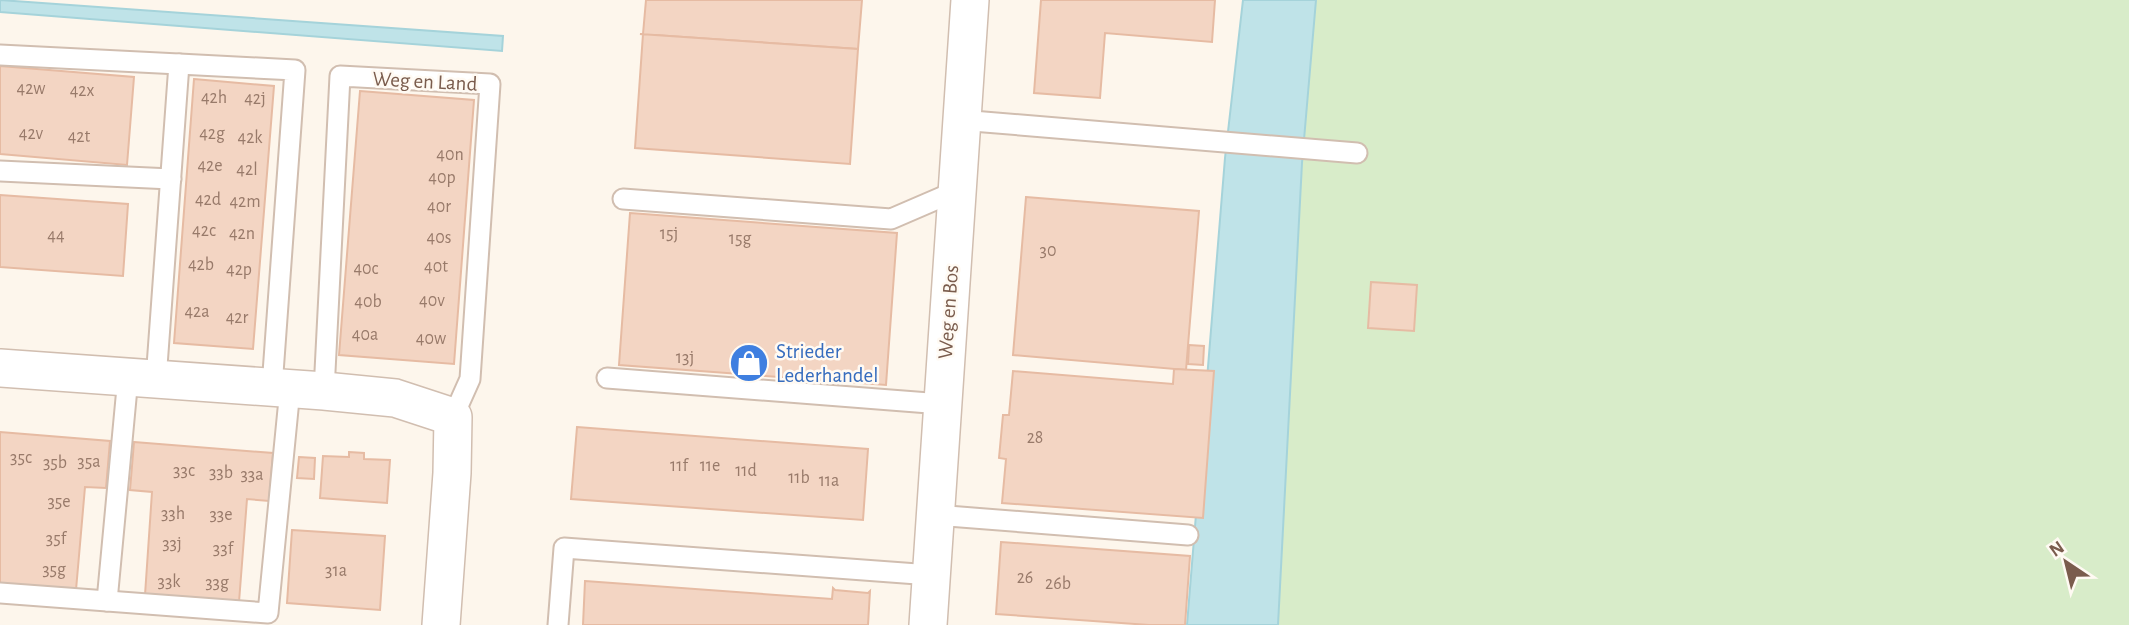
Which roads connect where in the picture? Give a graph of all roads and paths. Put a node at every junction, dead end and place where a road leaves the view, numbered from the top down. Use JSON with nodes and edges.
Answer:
{"nodes":[{"id":1,"x":970,"y":0,"type":"edge"},
{"id":2,"x":0,"y":55,"type":"edge"},
{"id":3,"x":179,"y":64,"type":"junction"},
{"id":4,"x":960,"y":120,"type":"junction"},
{"id":5,"x":1357,"y":153,"type":"dead end"},
{"id":6,"x":0,"y":171,"type":"edge"},
{"id":7,"x":171,"y":179,"type":"junction"},
{"id":8,"x":956,"y":191,"type":"junction"},
{"id":9,"x":623,"y":199,"type":"dead end"},
{"id":10,"x":0,"y":368,"type":"edge"},
{"id":11,"x":142,"y":378,"type":"junction"},
{"id":12,"x":607,"y":378,"type":"dead end"},
{"id":13,"x":295,"y":389,"type":"junction"},
{"id":14,"x":942,"y":404,"type":"junction"},
{"id":15,"x":453,"y":417,"type":"junction"},
{"id":16,"x":935,"y":515,"type":"junction"},
{"id":17,"x":1188,"y":535,"type":"dead end"},
{"id":18,"x":931,"y":575,"type":"junction"},
{"id":19,"x":0,"y":593,"type":"edge"},
{"id":20,"x":107,"y":601,"type":"junction"},
{"id":21,"x":441,"y":625,"type":"edge"},
{"id":22,"x":558,"y":625,"type":"edge"},
{"id":23,"x":928,"y":625,"type":"edge"}],
"edges":[{"from":1,"to":4,"type":"street","name":"Weg en Bos"},
{"from":2,"to":3,"type":"lane"},
{"from":3,"to":7,"type":"lane"},
{"from":3,"to":13,"type":"lane"},
{"from":4,"to":5,"type":"lane"},
{"from":4,"to":8,"type":"street","name":"Weg en Bos"},
{"from":6,"to":7,"type":"lane"},
{"from":7,"to":11,"type":"lane"},
{"from":8,"to":9,"type":"lane"},
{"from":8,"to":14,"type":"street","name":"Weg en Bos"},
{"from":10,"to":11,"type":"street"},
{"from":11,"to":13,"type":"street"},
{"from":11,"to":20,"type":"lane"},
{"from":12,"to":14,"type":"lane"},
{"from":13,"to":15,"type":"street"},
{"from":13,"to":15,"type":"lane","name":"Weg en Land"},
{"from":13,"to":20,"type":"lane"},
{"from":14,"to":16,"type":"street","name":"Weg en Bos"},
{"from":15,"to":21,"type":"street","name":"Weg en Land"},
{"from":16,"to":17,"type":"lane"},
{"from":16,"to":18,"type":"street","name":"Weg en Bos"},
{"from":18,"to":22,"type":"lane"},
{"from":18,"to":23,"type":"street","name":"Weg en Bos"},
{"from":19,"to":20,"type":"lane"}]}
